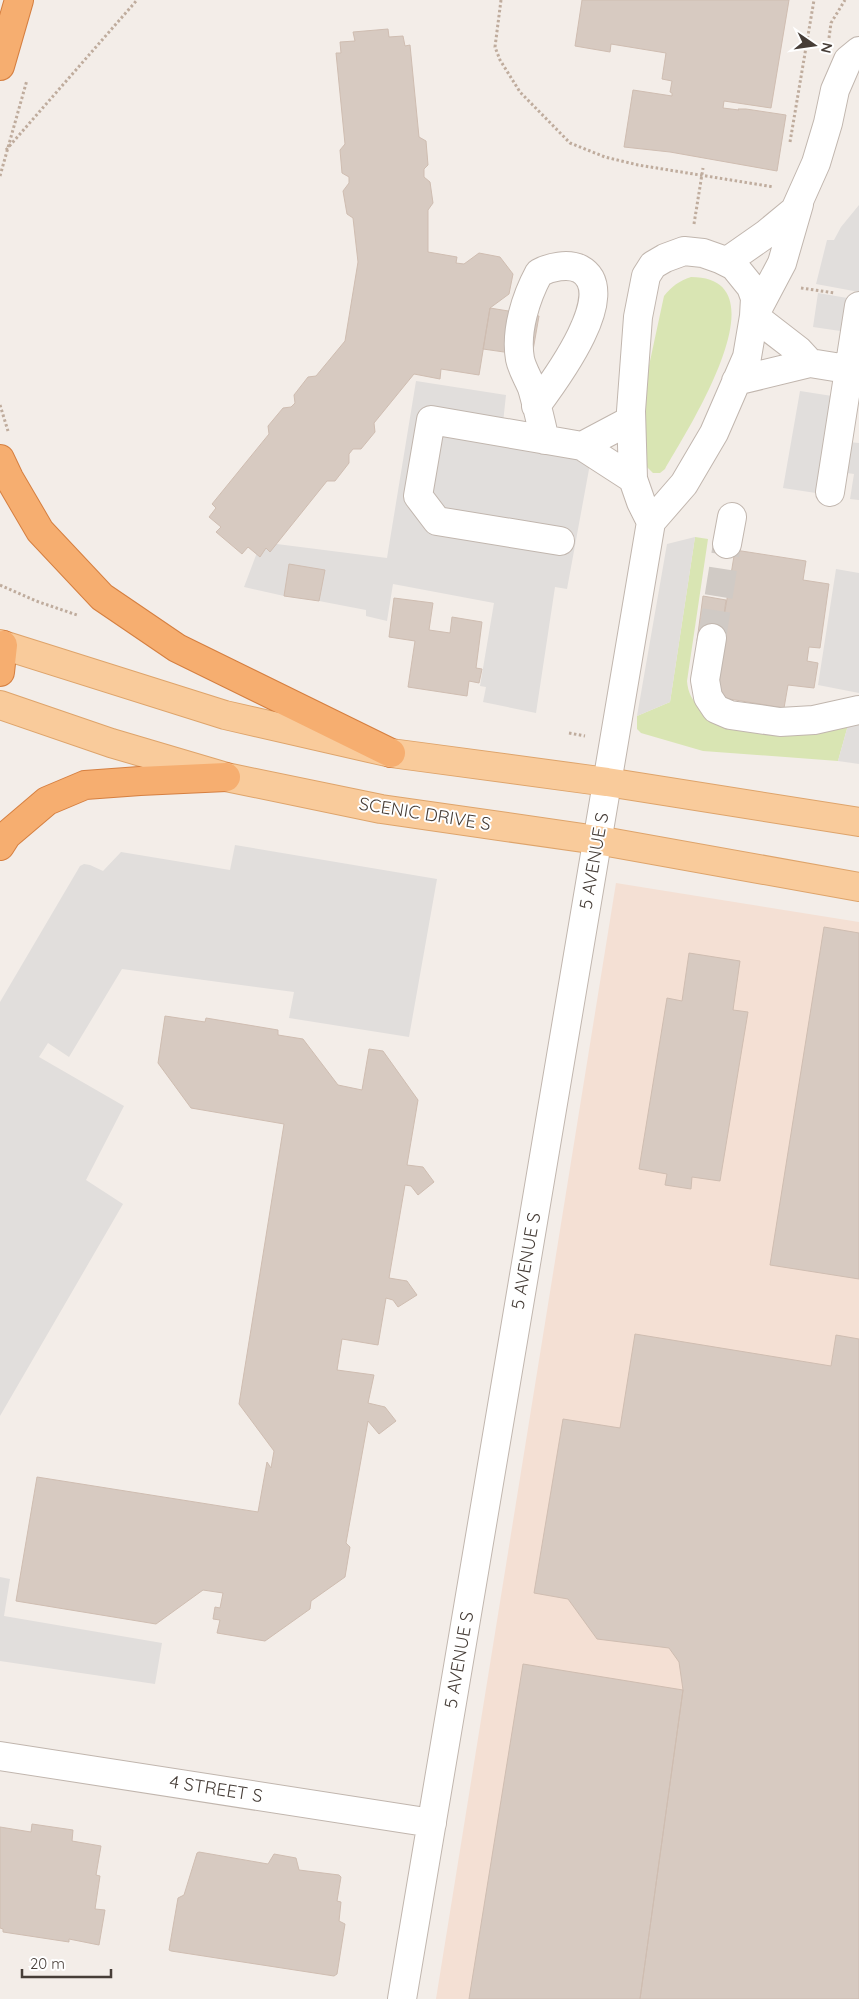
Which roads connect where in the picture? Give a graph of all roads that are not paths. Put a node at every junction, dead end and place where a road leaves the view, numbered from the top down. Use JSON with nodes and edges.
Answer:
{"nodes":[{"id":1,"x":19,"y":0,"type":"edge"},
{"id":2,"x":859,"y":51,"type":"edge"},
{"id":3,"x":0,"y":66,"type":"edge"},
{"id":4,"x":802,"y":195,"type":"junction"},
{"id":5,"x":726,"y":262,"type":"junction"},
{"id":6,"x":850,"y":300,"type":"edge"},
{"id":7,"x":754,"y":316,"type":"junction"},
{"id":8,"x":810,"y":363,"type":"junction"},
{"id":9,"x":854,"y":370,"type":"edge"},
{"id":10,"x":736,"y":381,"type":"junction"},
{"id":11,"x":536,"y":406,"type":"dead end"},
{"id":12,"x":631,"y":420,"type":"junction"},
{"id":13,"x":545,"y":440,"type":"junction"},
{"id":14,"x":582,"y":446,"type":"junction"},
{"id":15,"x":0,"y":459,"type":"edge"},
{"id":16,"x":633,"y":479,"type":"junction"},
{"id":17,"x":830,"y":492,"type":"dead end"},
{"id":18,"x":732,"y":517,"type":"dead end"},
{"id":19,"x":651,"y":522,"type":"junction"},
{"id":20,"x":560,"y":541,"type":"dead end"},
{"id":21,"x":727,"y":544,"type":"tunnel mouth"},
{"id":22,"x":712,"y":638,"type":"tunnel mouth"},
{"id":23,"x":1,"y":644,"type":"edge"},
{"id":24,"x":0,"y":672,"type":"edge"},
{"id":25,"x":0,"y":704,"type":"edge"},
{"id":26,"x":859,"y":710,"type":"edge"},
{"id":27,"x":391,"y":753,"type":"junction"},
{"id":28,"x":226,"y":777,"type":"junction"},
{"id":29,"x":607,"y":782,"type":"junction"},
{"id":30,"x":859,"y":822,"type":"edge"},
{"id":31,"x":597,"y":840,"type":"junction"},
{"id":32,"x":0,"y":846,"type":"edge"},
{"id":33,"x":859,"y":887,"type":"edge"},
{"id":34,"x":0,"y":1756,"type":"edge"},
{"id":35,"x":432,"y":1822,"type":"junction"},
{"id":36,"x":402,"y":1999,"type":"edge"}],
"edges":[{"from":1,"to":3,"type":"highway"},
{"from":2,"to":4,"type":"street"},
{"from":4,"to":5,"type":"street"},
{"from":4,"to":7,"type":"street"},
{"from":5,"to":7,"type":"street"},
{"from":5,"to":12,"type":"street"},
{"from":6,"to":9,"type":"street"},
{"from":7,"to":8,"type":"street"},
{"from":7,"to":10,"type":"street"},
{"from":8,"to":9,"type":"street"},
{"from":8,"to":10,"type":"street"},
{"from":9,"to":17,"type":"street"},
{"from":10,"to":19,"type":"street"},
{"from":11,"to":13,"type":"street"},
{"from":12,"to":14,"type":"street"},
{"from":12,"to":16,"type":"street"},
{"from":13,"to":14,"type":"street"},
{"from":13,"to":20,"type":"street"},
{"from":14,"to":16,"type":"street"},
{"from":15,"to":27,"type":"highway"},
{"from":16,"to":19,"type":"street"},
{"from":18,"to":21,"type":"street"},
{"from":19,"to":29,"type":"street","name":"5 AVENUE S"},
{"from":22,"to":26,"type":"street"},
{"from":23,"to":24,"type":"highway"},
{"from":23,"to":27,"type":"main road"},
{"from":25,"to":28,"type":"main road","name":"SCENIC DRIVE S"},
{"from":27,"to":29,"type":"main road"},
{"from":28,"to":31,"type":"main road","name":"SCENIC DRIVE S"},
{"from":28,"to":32,"type":"highway"},
{"from":29,"to":30,"type":"main road"},
{"from":29,"to":31,"type":"street","name":"5 AVENUE S"},
{"from":31,"to":33,"type":"main road","name":"SCENIC DRIVE S"},
{"from":31,"to":35,"type":"street","name":"5 AVENUE S"},
{"from":34,"to":35,"type":"street","name":"4 STREET S"},
{"from":35,"to":36,"type":"street","name":"5 AVENUE S"}]}
